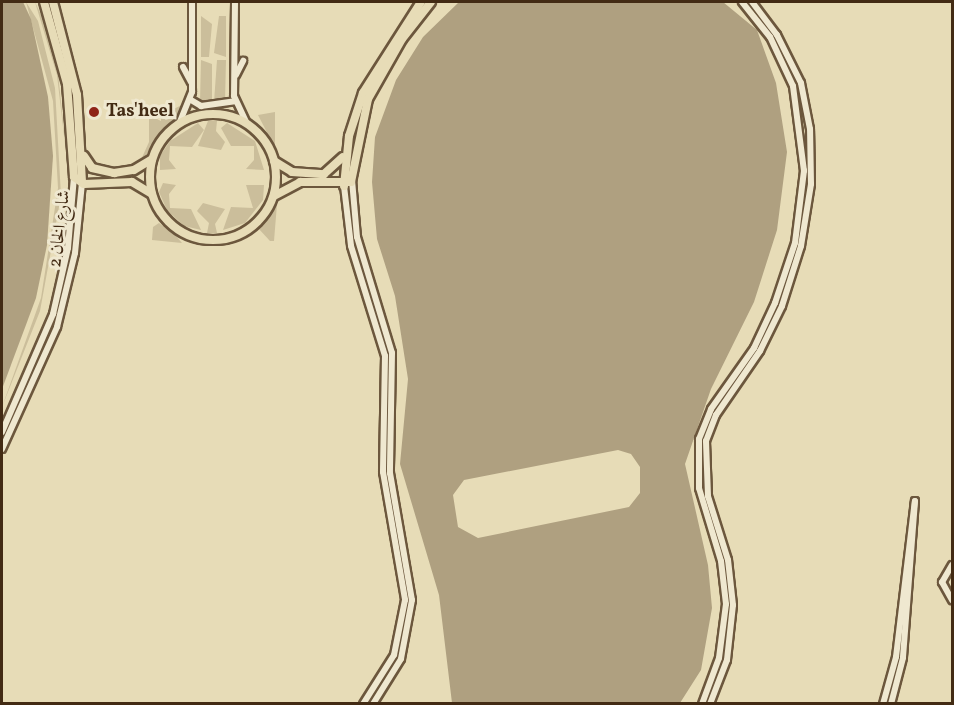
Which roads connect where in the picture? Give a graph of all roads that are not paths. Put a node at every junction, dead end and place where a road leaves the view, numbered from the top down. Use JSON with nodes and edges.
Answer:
{"nodes":[{"id":1,"x":44,"y":2,"type":"edge"},
{"id":2,"x":53,"y":2,"type":"edge"},
{"id":3,"x":192,"y":2,"type":"edge"},
{"id":4,"x":235,"y":2,"type":"edge"},
{"id":5,"x":421,"y":2,"type":"edge"},
{"id":6,"x":431,"y":2,"type":"edge"},
{"id":7,"x":742,"y":2,"type":"edge"},
{"id":8,"x":752,"y":2,"type":"edge"},
{"id":9,"x":243,"y":60,"type":"dead end"},
{"id":10,"x":183,"y":67,"type":"dead end"},
{"id":11,"x":234,"y":78,"type":"junction"},
{"id":12,"x":192,"y":84,"type":"junction"},
{"id":13,"x":190,"y":100,"type":"junction"},
{"id":14,"x":235,"y":101,"type":"junction"},
{"id":15,"x":178,"y":124,"type":"junction"},
{"id":16,"x":247,"y":124,"type":"junction"},
{"id":17,"x":82,"y":144,"type":"junction"},
{"id":18,"x":352,"y":145,"type":"junction"},
{"id":19,"x":152,"y":159,"type":"junction"},
{"id":20,"x":273,"y":160,"type":"junction"},
{"id":21,"x":101,"y":171,"type":"junction"},
{"id":22,"x":329,"y":172,"type":"junction"},
{"id":23,"x":74,"y":177,"type":"junction"},
{"id":24,"x":352,"y":180,"type":"junction"},
{"id":25,"x":102,"y":181,"type":"junction"},
{"id":26,"x":329,"y":182,"type":"junction"},
{"id":27,"x":82,"y":183,"type":"junction"},
{"id":28,"x":344,"y":186,"type":"junction"},
{"id":29,"x":152,"y":194,"type":"junction"},
{"id":30,"x":273,"y":197,"type":"junction"},
{"id":31,"x":2,"y":432,"type":"edge"},
{"id":32,"x":2,"y":449,"type":"edge"},
{"id":33,"x":394,"y":521,"type":"junction"},
{"id":34,"x":904,"y":565,"type":"junction"},
{"id":35,"x":912,"y":565,"type":"junction"},
{"id":36,"x":952,"y":565,"type":"edge"},
{"id":37,"x":952,"y":600,"type":"edge"},
{"id":38,"x":716,"y":668,"type":"junction"},
{"id":39,"x":723,"y":671,"type":"junction"},
{"id":40,"x":363,"y":704,"type":"edge"},
{"id":41,"x":373,"y":704,"type":"edge"},
{"id":42,"x":702,"y":704,"type":"edge"},
{"id":43,"x":710,"y":704,"type":"edge"},
{"id":44,"x":883,"y":704,"type":"edge"},
{"id":45,"x":891,"y":704,"type":"edge"}],
"edges":[{"from":1,"to":23,"type":"main road","name":"شارع الخان 2"},
{"from":2,"to":17,"type":"main road","name":"شارع الخان 2"},
{"from":3,"to":12,"type":"street"},
{"from":4,"to":11,"type":"street"},
{"from":5,"to":18,"type":"main road"},
{"from":6,"to":18,"type":"main road"},
{"from":7,"to":38,"type":"street"},
{"from":8,"to":39,"type":"street"},
{"from":9,"to":11,"type":"street"},
{"from":10,"to":12,"type":"street"},
{"from":11,"to":14,"type":"street"},
{"from":12,"to":13,"type":"street"},
{"from":13,"to":14,"type":"street"},
{"from":13,"to":15,"type":"street"},
{"from":14,"to":16,"type":"street"},
{"from":15,"to":16,"type":"main road"},
{"from":15,"to":19,"type":"main road"},
{"from":16,"to":20,"type":"main road"},
{"from":17,"to":21,"type":"main road"},
{"from":17,"to":27,"type":"main road","name":"شارع الخان 2"},
{"from":18,"to":22,"type":"main road"},
{"from":18,"to":24,"type":"main road"},
{"from":18,"to":28,"type":"main road"},
{"from":19,"to":21,"type":"main road"},
{"from":19,"to":29,"type":"main road"},
{"from":20,"to":22,"type":"main road"},
{"from":20,"to":30,"type":"main road"},
{"from":21,"to":25,"type":"main road"},
{"from":22,"to":26,"type":"main road"},
{"from":23,"to":27,"type":"main road"},
{"from":23,"to":31,"type":"street","name":"شارع الخان 2"},
{"from":24,"to":28,"type":"main road"},
{"from":24,"to":33,"type":"street"},
{"from":25,"to":27,"type":"main road"},
{"from":25,"to":29,"type":"main road"},
{"from":26,"to":28,"type":"main road"},
{"from":26,"to":30,"type":"main road"},
{"from":27,"to":32,"type":"street","name":"شارع الخان 2"},
{"from":28,"to":33,"type":"street"},
{"from":29,"to":30,"type":"main road"},
{"from":33,"to":40,"type":"street"},
{"from":33,"to":41,"type":"street"},
{"from":34,"to":35,"type":"street"},
{"from":34,"to":35,"type":"street"},
{"from":34,"to":44,"type":"street"},
{"from":35,"to":45,"type":"street"},
{"from":36,"to":37,"type":"street"},
{"from":38,"to":39,"type":"street"},
{"from":38,"to":42,"type":"street"},
{"from":39,"to":43,"type":"street"}]}
